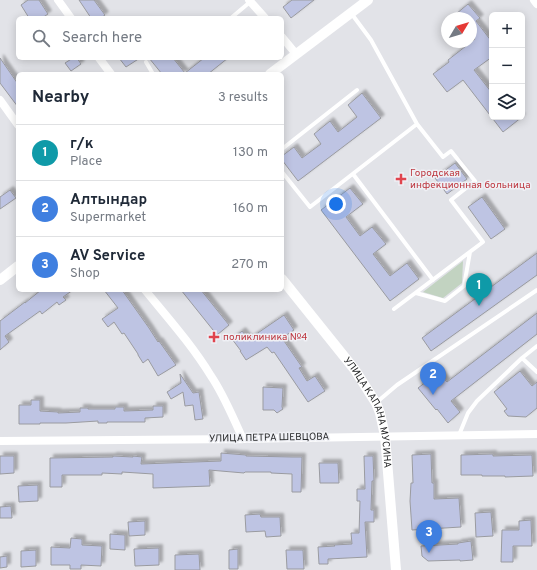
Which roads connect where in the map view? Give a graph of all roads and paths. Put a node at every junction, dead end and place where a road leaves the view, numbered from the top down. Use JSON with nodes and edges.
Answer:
{"nodes":[{"id":1,"x":58,"y":0,"type":"edge"},
{"id":2,"x":368,"y":0,"type":"edge"},
{"id":3,"x":534,"y":0,"type":"edge"},
{"id":4,"x":250,"y":1,"type":"edge"},
{"id":5,"x":537,"y":4,"type":"edge"},
{"id":6,"x":351,"y":13,"type":"junction"},
{"id":7,"x":70,"y":16,"type":"edge"},
{"id":8,"x":233,"y":16,"type":"edge"},
{"id":9,"x":263,"y":16,"type":"edge"},
{"id":10,"x":284,"y":39,"type":"edge"},
{"id":11,"x":296,"y":54,"type":"junction"},
{"id":12,"x":100,"y":60,"type":"edge"},
{"id":13,"x":146,"y":62,"type":"dead end"},
{"id":14,"x":110,"y":72,"type":"edge"},
{"id":15,"x":152,"y":72,"type":"edge"},
{"id":16,"x":273,"y":72,"type":"edge"},
{"id":17,"x":357,"y":90,"type":"dead end"},
{"id":18,"x":0,"y":100,"type":"edge"},
{"id":19,"x":16,"y":123,"type":"edge"},
{"id":20,"x":417,"y":124,"type":"junction"},
{"id":21,"x":284,"y":147,"type":"edge"},
{"id":22,"x":353,"y":174,"type":"junction"},
{"id":23,"x":284,"y":175,"type":"edge"},
{"id":24,"x":470,"y":252,"type":"junction"},
{"id":25,"x":16,"y":267,"type":"edge"},
{"id":26,"x":1,"y":275,"type":"edge"},
{"id":27,"x":433,"y":280,"type":"junction"},
{"id":28,"x":284,"y":281,"type":"edge"},
{"id":29,"x":537,"y":290,"type":"edge"},
{"id":30,"x":147,"y":292,"type":"edge"},
{"id":31,"x":416,"y":293,"type":"junction"},
{"id":32,"x":394,"y":310,"type":"dead end"},
{"id":33,"x":537,"y":346,"type":"edge"},
{"id":34,"x":522,"y":358,"type":"junction"},
{"id":35,"x":537,"y":372,"type":"edge"},
{"id":36,"x":376,"y":403,"type":"junction"},
{"id":37,"x":537,"y":434,"type":"edge"},
{"id":38,"x":459,"y":435,"type":"junction"},
{"id":39,"x":385,"y":436,"type":"junction"},
{"id":40,"x":243,"y":439,"type":"junction"},
{"id":41,"x":0,"y":441,"type":"edge"},
{"id":42,"x":396,"y":570,"type":"edge"}],
"edges":[{"from":1,"to":7,"type":"street"},
{"from":2,"to":6,"type":"street"},
{"from":3,"to":5,"type":"street"},
{"from":4,"to":8,"type":"lane"},
{"from":4,"to":9,"type":"street"},
{"from":6,"to":11,"type":"street"},
{"from":6,"to":20,"type":"lane"},
{"from":10,"to":11,"type":"street"},
{"from":11,"to":16,"type":"street"},
{"from":12,"to":14,"type":"street"},
{"from":13,"to":15,"type":"lane"},
{"from":17,"to":21,"type":"lane"},
{"from":18,"to":19,"type":"street"},
{"from":20,"to":22,"type":"lane"},
{"from":20,"to":24,"type":"lane"},
{"from":22,"to":23,"type":"lane"},
{"from":22,"to":27,"type":"lane"},
{"from":24,"to":27,"type":"lane"},
{"from":24,"to":31,"type":"lane"},
{"from":25,"to":26,"type":"street"},
{"from":27,"to":31,"type":"lane"},
{"from":28,"to":36,"type":"street","name":"УЛИЦА КАПАНА МУСИНА"},
{"from":29,"to":36,"type":"lane"},
{"from":30,"to":40,"type":"street"},
{"from":31,"to":32,"type":"lane"},
{"from":33,"to":34,"type":"lane"},
{"from":34,"to":35,"type":"lane"},
{"from":34,"to":38,"type":"lane"},
{"from":36,"to":39,"type":"street","name":"УЛИЦА КАПАНА МУСИНА"},
{"from":37,"to":38,"type":"street","name":"УЛИЦА ПЕТРА ШЕВЦОВА"},
{"from":38,"to":39,"type":"street","name":"УЛИЦА ПЕТРА ШЕВЦОВА"},
{"from":39,"to":40,"type":"street","name":"УЛИЦА ПЕТРА ШЕВЦОВА"},
{"from":39,"to":42,"type":"street","name":"УЛИЦА КАПАНА МУСИНА"},
{"from":40,"to":41,"type":"street","name":"УЛИЦА ПЕТРА ШЕВЦОВА"}]}
